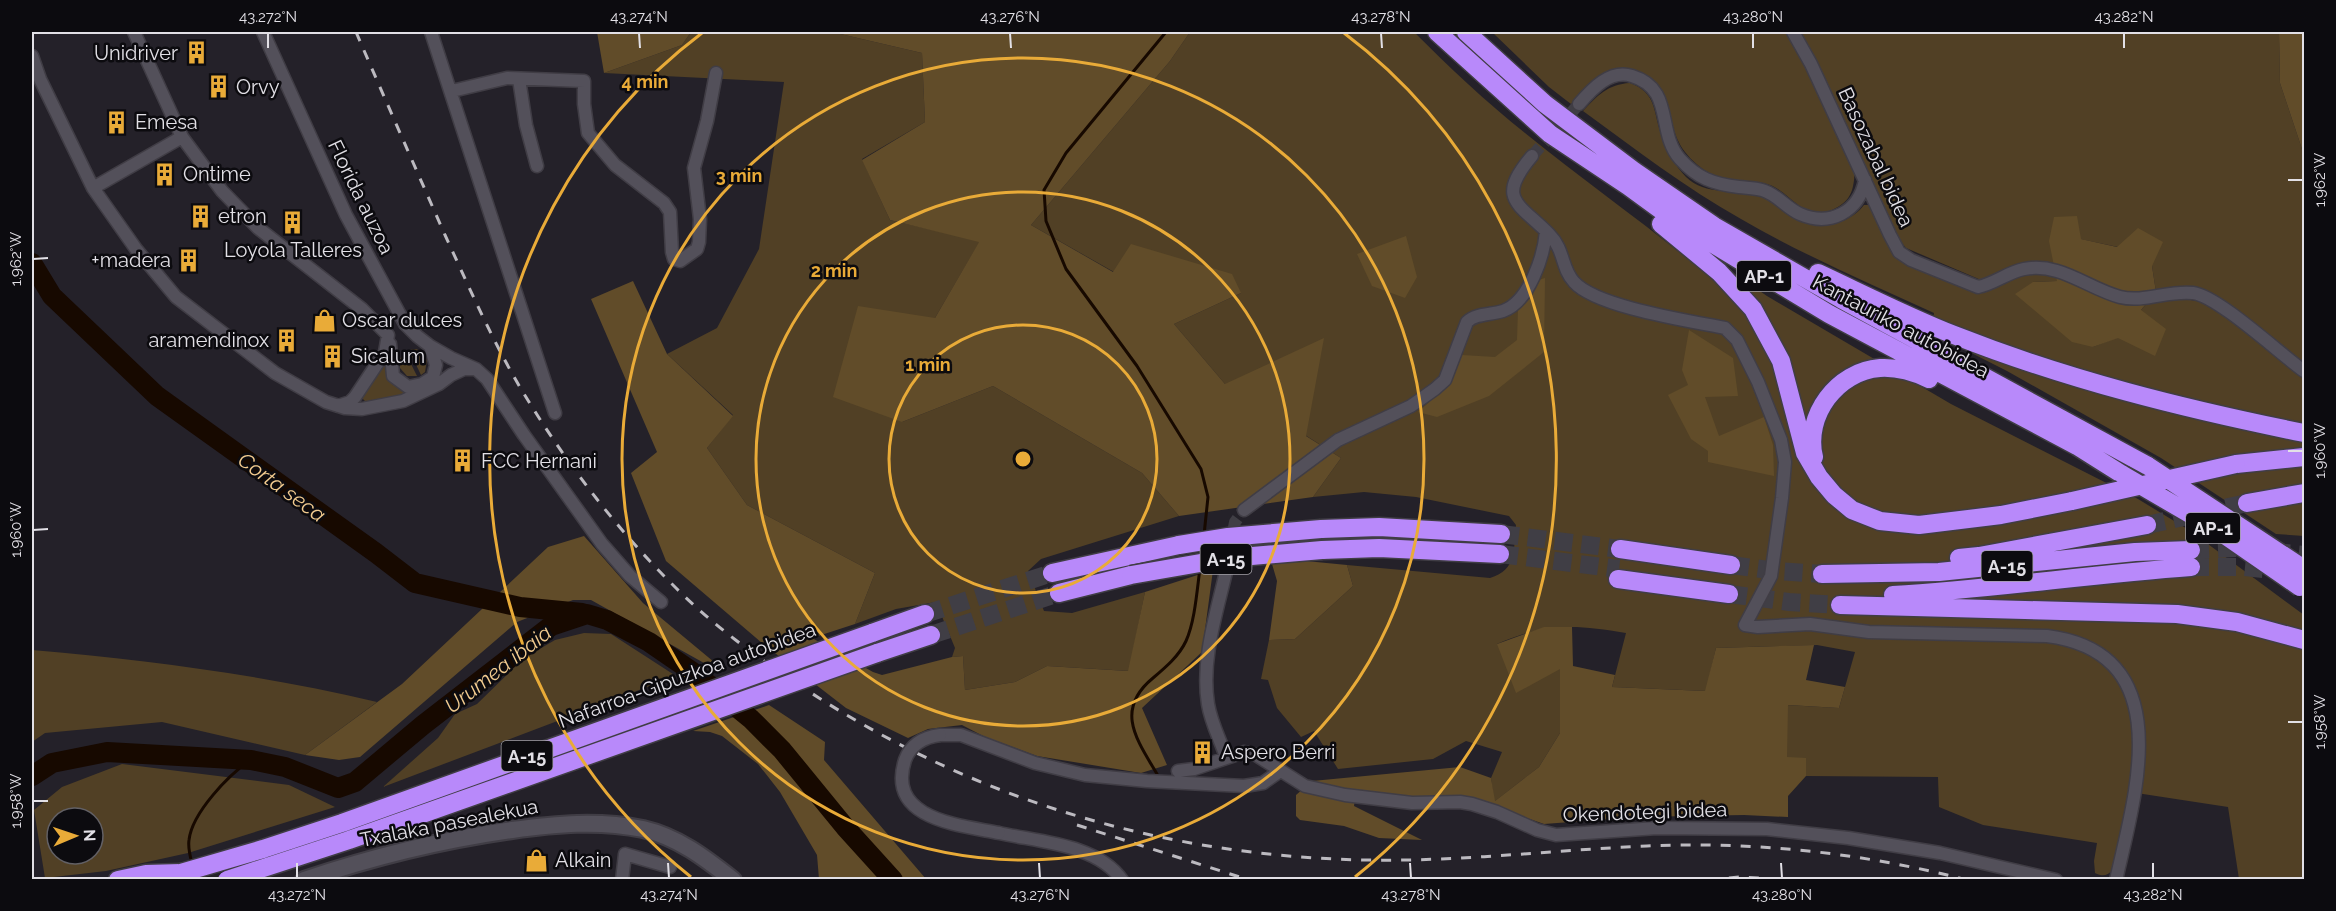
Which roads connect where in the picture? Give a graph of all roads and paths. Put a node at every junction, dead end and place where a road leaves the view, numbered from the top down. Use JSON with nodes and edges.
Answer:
{"nodes":[{"id":1,"x":134,"y":32,"type":"edge"},
{"id":2,"x":263,"y":32,"type":"edge"},
{"id":3,"x":431,"y":32,"type":"edge"},
{"id":4,"x":1437,"y":32,"type":"edge"},
{"id":5,"x":1466,"y":32,"type":"edge"},
{"id":6,"x":1793,"y":32,"type":"edge"},
{"id":7,"x":32,"y":56,"type":"edge"},
{"id":8,"x":716,"y":73,"type":"dead end"},
{"id":9,"x":519,"y":79,"type":"junction"},
{"id":10,"x":452,"y":91,"type":"junction"},
{"id":11,"x":1579,"y":104,"type":"tunnel mouth"},
{"id":12,"x":1550,"y":134,"type":"junction"},
{"id":13,"x":182,"y":137,"type":"junction"},
{"id":14,"x":1532,"y":156,"type":"tunnel mouth"},
{"id":15,"x":537,"y":166,"type":"dead end"},
{"id":16,"x":1865,"y":180,"type":"junction"},
{"id":17,"x":93,"y":188,"type":"junction"},
{"id":18,"x":1714,"y":226,"type":"junction"},
{"id":19,"x":1546,"y":231,"type":"junction"},
{"id":20,"x":388,"y":335,"type":"junction"},
{"id":21,"x":430,"y":346,"type":"junction"},
{"id":22,"x":451,"y":358,"type":"junction"},
{"id":23,"x":436,"y":365,"type":"junction"},
{"id":24,"x":476,"y":369,"type":"junction"},
{"id":25,"x":2304,"y":372,"type":"edge"},
{"id":26,"x":444,"y":380,"type":"junction"},
{"id":27,"x":337,"y":406,"type":"junction"},
{"id":28,"x":555,"y":413,"type":"dead end"},
{"id":29,"x":2018,"y":414,"type":"junction"},
{"id":30,"x":2304,"y":433,"type":"edge"},
{"id":31,"x":2304,"y":457,"type":"edge"},
{"id":32,"x":1819,"y":477,"type":"junction"},
{"id":33,"x":2304,"y":493,"type":"edge"},
{"id":34,"x":2247,"y":503,"type":"tunnel mouth"},
{"id":35,"x":1244,"y":510,"type":"tunnel mouth"},
{"id":36,"x":2147,"y":525,"type":"tunnel mouth"},
{"id":37,"x":1502,"y":534,"type":"tunnel mouth"},
{"id":38,"x":1620,"y":549,"type":"tunnel mouth"},
{"id":39,"x":1500,"y":559,"type":"tunnel mouth"},
{"id":40,"x":1731,"y":565,"type":"tunnel mouth"},
{"id":41,"x":1226,"y":572,"type":"tunnel mouth"},
{"id":42,"x":1052,"y":573,"type":"tunnel mouth"},
{"id":43,"x":1619,"y":574,"type":"tunnel mouth"},
{"id":44,"x":2303,"y":582,"type":"edge"},
{"id":45,"x":1730,"y":590,"type":"tunnel mouth"},
{"id":46,"x":1059,"y":593,"type":"tunnel mouth"},
{"id":47,"x":661,"y":602,"type":"dead end"},
{"id":48,"x":926,"y":614,"type":"tunnel mouth"},
{"id":49,"x":931,"y":634,"type":"tunnel mouth"},
{"id":50,"x":2304,"y":640,"type":"edge"},
{"id":51,"x":1226,"y":757,"type":"junction"},
{"id":52,"x":1178,"y":771,"type":"dead end"},
{"id":53,"x":1280,"y":771,"type":"junction"},
{"id":54,"x":670,"y":867,"type":"dead end"},
{"id":55,"x":151,"y":877,"type":"edge"},
{"id":56,"x":118,"y":879,"type":"edge"},
{"id":57,"x":227,"y":879,"type":"edge"},
{"id":58,"x":304,"y":879,"type":"edge"},
{"id":59,"x":622,"y":879,"type":"edge"},
{"id":60,"x":733,"y":879,"type":"edge"},
{"id":61,"x":1122,"y":879,"type":"edge"},
{"id":62,"x":2056,"y":879,"type":"edge"},
{"id":63,"x":2116,"y":879,"type":"edge"}],
"edges":[{"from":1,"to":13,"type":"street"},
{"from":2,"to":21,"type":"street","name":"Florida auzoa"},
{"from":3,"to":10,"type":"street"},
{"from":4,"to":12,"type":"highway","name":"Kantauriko autobidea","number":"AP-1"},
{"from":5,"to":18,"type":"highway","name":"Kantauriko autobidea","number":"AP-1"},
{"from":6,"to":16,"type":"street","name":"Basozabal bidea"},
{"from":7,"to":17,"type":"street"},
{"from":8,"to":9,"type":"street"},
{"from":9,"to":10,"type":"street"},
{"from":9,"to":15,"type":"street"},
{"from":10,"to":28,"type":"street"},
{"from":11,"to":16,"type":"street"},
{"from":12,"to":29,"type":"highway","name":"Kantauriko autobidea","number":"AP-1"},
{"from":12,"to":32,"type":"highway"},
{"from":13,"to":17,"type":"street"},
{"from":13,"to":20,"type":"street"},
{"from":14,"to":19,"type":"street"},
{"from":16,"to":25,"type":"street","name":"Basozabal bidea"},
{"from":17,"to":27,"type":"street"},
{"from":18,"to":30,"type":"highway"},
{"from":18,"to":44,"type":"highway","name":"Kantauriko autobidea","number":"AP-1","bridge":true},
{"from":19,"to":35,"type":"street"},
{"from":19,"to":63,"type":"street"},
{"from":20,"to":23,"type":"street"},
{"from":20,"to":27,"type":"street"},
{"from":21,"to":22,"type":"street","name":"Florida auzoa"},
{"from":21,"to":23,"type":"street"},
{"from":22,"to":23,"type":"street"},
{"from":22,"to":24,"type":"street","name":"Florida auzoa"},
{"from":22,"to":26,"type":"street"},
{"from":24,"to":26,"type":"street"},
{"from":24,"to":47,"type":"street"},
{"from":26,"to":27,"type":"street"},
{"from":29,"to":32,"type":"highway"},
{"from":29,"to":44,"type":"highway","name":"Kantauriko autobidea","number":"AP-1","bridge":true},
{"from":31,"to":32,"type":"highway","bridge":true},
{"from":33,"to":34,"type":"highway"},
{"from":36,"to":50,"type":"highway","number":"A-15"},
{"from":37,"to":42,"type":"highway","number":"A-15","bridge":true},
{"from":38,"to":40,"type":"highway"},
{"from":39,"to":46,"type":"highway","number":"A-15","bridge":true},
{"from":41,"to":51,"type":"street"},
{"from":43,"to":45,"type":"highway"},
{"from":48,"to":55,"type":"highway","name":"Nafarroa-Gipuzkoa autobidea","number":"A-15","bridge":true},
{"from":49,"to":57,"type":"highway","number":"A-15","bridge":true},
{"from":51,"to":52,"type":"street","name":"Okendotegi bidea"},
{"from":51,"to":53,"type":"street","name":"Okendotegi bidea"},
{"from":53,"to":61,"type":"street","bridge":true},
{"from":53,"to":62,"type":"street","name":"Okendotegi bidea"},
{"from":54,"to":59,"type":"street"},
{"from":55,"to":56,"type":"highway","name":"Nafarroa-Gipuzkoa autobidea"},
{"from":58,"to":60,"type":"main road","name":"Txalaka pasealekua"}]}
